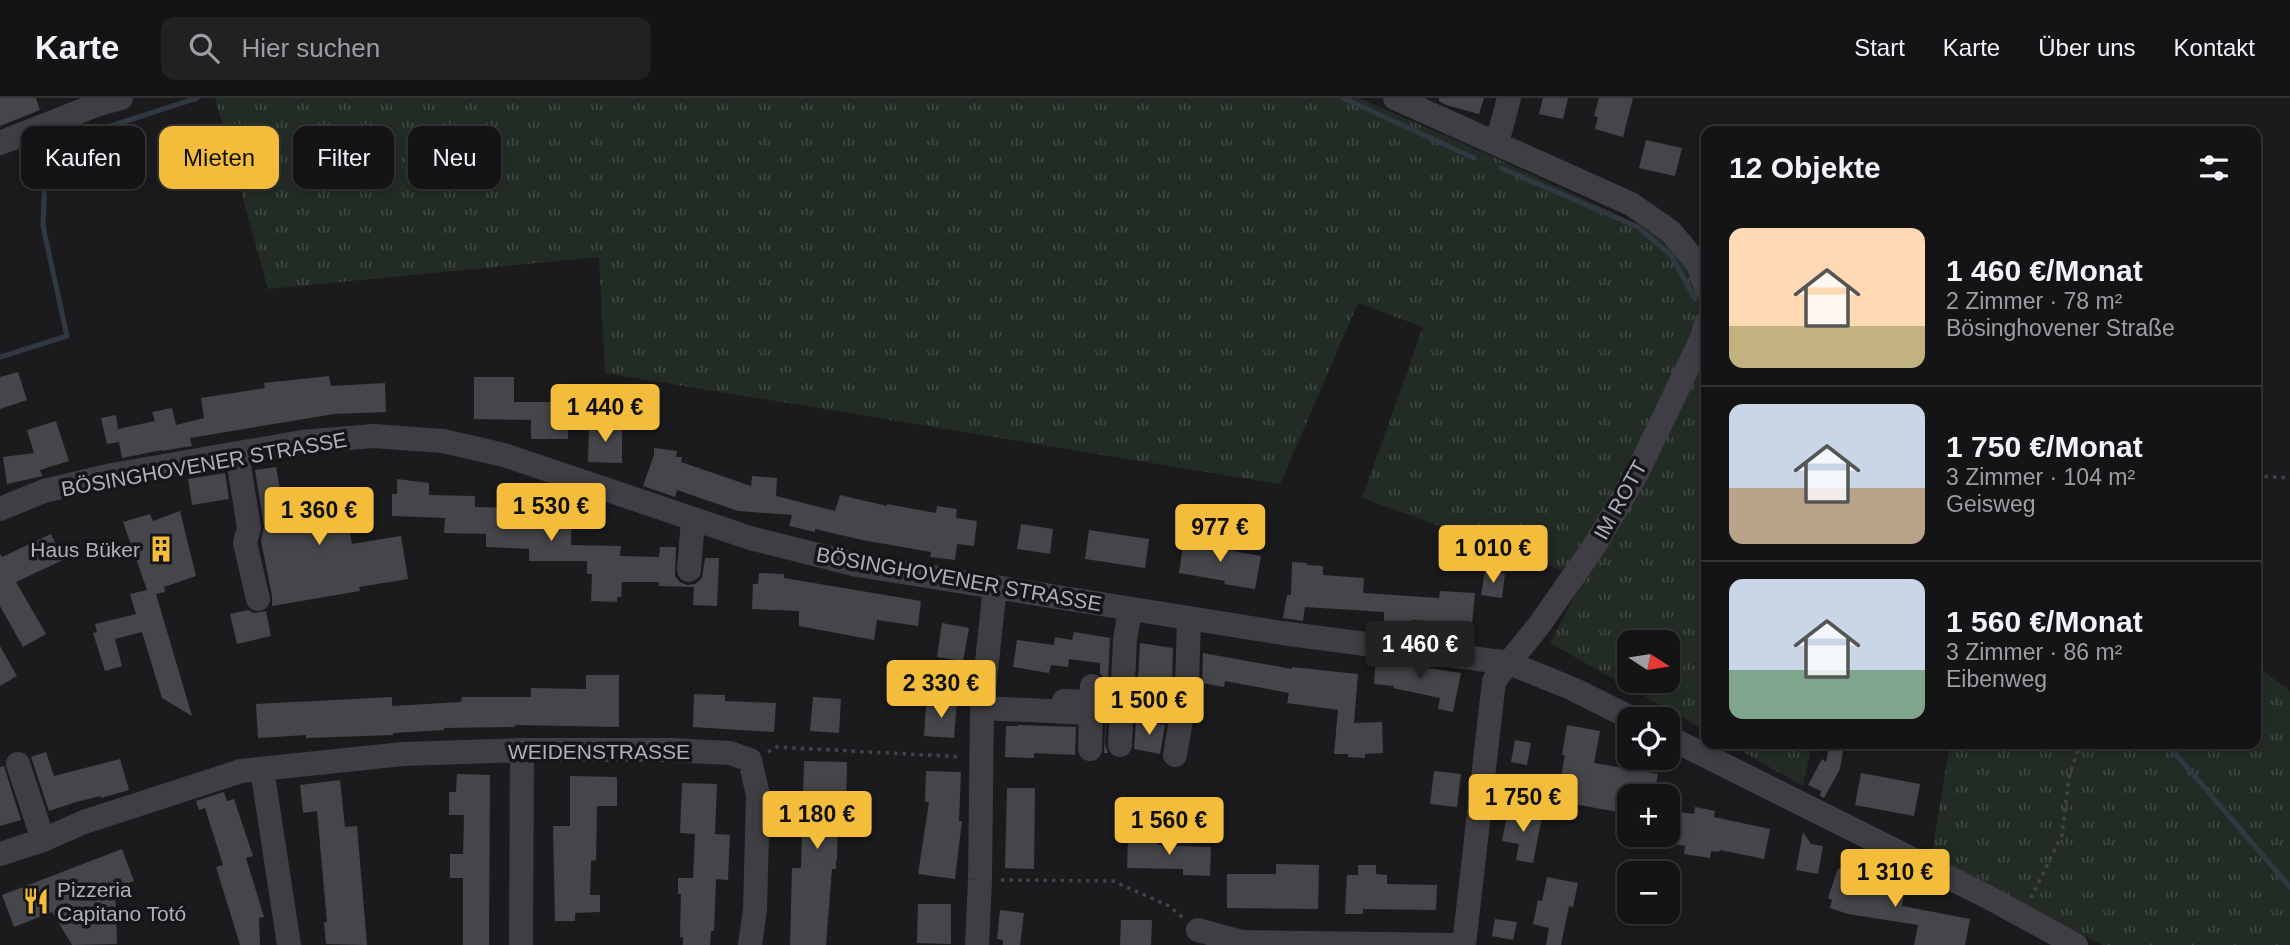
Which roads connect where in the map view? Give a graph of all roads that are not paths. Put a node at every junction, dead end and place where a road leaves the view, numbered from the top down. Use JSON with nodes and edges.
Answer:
{"nodes":[{"id":1,"x":121,"y":98,"type":"edge"},
{"id":2,"x":1395,"y":98,"type":"edge"},
{"id":3,"x":1509,"y":98,"type":"edge"},
{"id":4,"x":1497,"y":143,"type":"junction"},
{"id":5,"x":0,"y":144,"type":"edge"},
{"id":6,"x":1701,"y":273,"type":"edge"},
{"id":7,"x":1701,"y":340,"type":"edge"},
{"id":8,"x":237,"y":453,"type":"junction"},
{"id":9,"x":0,"y":509,"type":"edge"},
{"id":10,"x":693,"y":519,"type":"junction"},
{"id":11,"x":689,"y":570,"type":"dead end"},
{"id":12,"x":995,"y":587,"type":"junction"},
{"id":13,"x":258,"y":599,"type":"dead end"},
{"id":14,"x":1130,"y":609,"type":"junction"},
{"id":15,"x":1189,"y":618,"type":"junction"},
{"id":16,"x":1509,"y":663,"type":"junction"},
{"id":17,"x":1092,"y":686,"type":"dead end"},
{"id":18,"x":983,"y":702,"type":"junction"},
{"id":19,"x":1617,"y":711,"type":"edge"},
{"id":20,"x":1680,"y":743,"type":"edge"},
{"id":21,"x":1120,"y":745,"type":"dead end"},
{"id":22,"x":1090,"y":749,"type":"dead end"},
{"id":23,"x":522,"y":750,"type":"junction"},
{"id":24,"x":1175,"y":755,"type":"dead end"},
{"id":25,"x":18,"y":764,"type":"dead end"},
{"id":26,"x":262,"y":769,"type":"junction"},
{"id":27,"x":43,"y":840,"type":"junction"},
{"id":28,"x":0,"y":854,"type":"edge"},
{"id":29,"x":1198,"y":930,"type":"road end"},
{"id":30,"x":289,"y":945,"type":"edge"},
{"id":31,"x":521,"y":945,"type":"edge"},
{"id":32,"x":750,"y":945,"type":"edge"},
{"id":33,"x":976,"y":945,"type":"edge"},
{"id":34,"x":1454,"y":945,"type":"edge"},
{"id":35,"x":1464,"y":945,"type":"edge"},
{"id":36,"x":2076,"y":945,"type":"edge"}],
"edges":[{"from":1,"to":5,"type":"street"},
{"from":2,"to":4,"type":"street"},
{"from":3,"to":4,"type":"street"},
{"from":4,"to":6,"type":"street"},
{"from":7,"to":16,"type":"street","name":"IM ROTT"},
{"from":8,"to":9,"type":"street","name":"BÖSINGHOVENER STRASSE"},
{"from":8,"to":10,"type":"street","name":"BÖSINGHOVENER STRASSE"},
{"from":8,"to":13,"type":"street"},
{"from":10,"to":11,"type":"street"},
{"from":10,"to":12,"type":"street","name":"BÖSINGHOVENER STRASSE"},
{"from":12,"to":14,"type":"street","name":"BÖSINGHOVENER STRASSE"},
{"from":12,"to":18,"type":"street"},
{"from":14,"to":15,"type":"street","name":"BÖSINGHOVENER STRASSE"},
{"from":14,"to":21,"type":"street"},
{"from":15,"to":16,"type":"street","name":"BÖSINGHOVENER STRASSE"},
{"from":15,"to":24,"type":"street"},
{"from":16,"to":19,"type":"street","name":"BÖSINGHOVENER STRASSE"},
{"from":16,"to":35,"type":"street","name":"IM ROTT"},
{"from":17,"to":18,"type":"street"},
{"from":18,"to":22,"type":"street"},
{"from":18,"to":33,"type":"street"},
{"from":20,"to":36,"type":"street"},
{"from":23,"to":26,"type":"street","name":"WEIDENSTRASSE"},
{"from":23,"to":31,"type":"street"},
{"from":23,"to":32,"type":"street","name":"WEIDENSTRASSE"},
{"from":25,"to":27,"type":"street"},
{"from":26,"to":27,"type":"street","name":"WEIDENSTRASSE"},
{"from":26,"to":30,"type":"street"},
{"from":27,"to":28,"type":"street","name":"WEIDENSTRASSE"},
{"from":29,"to":34,"type":"street"}]}
